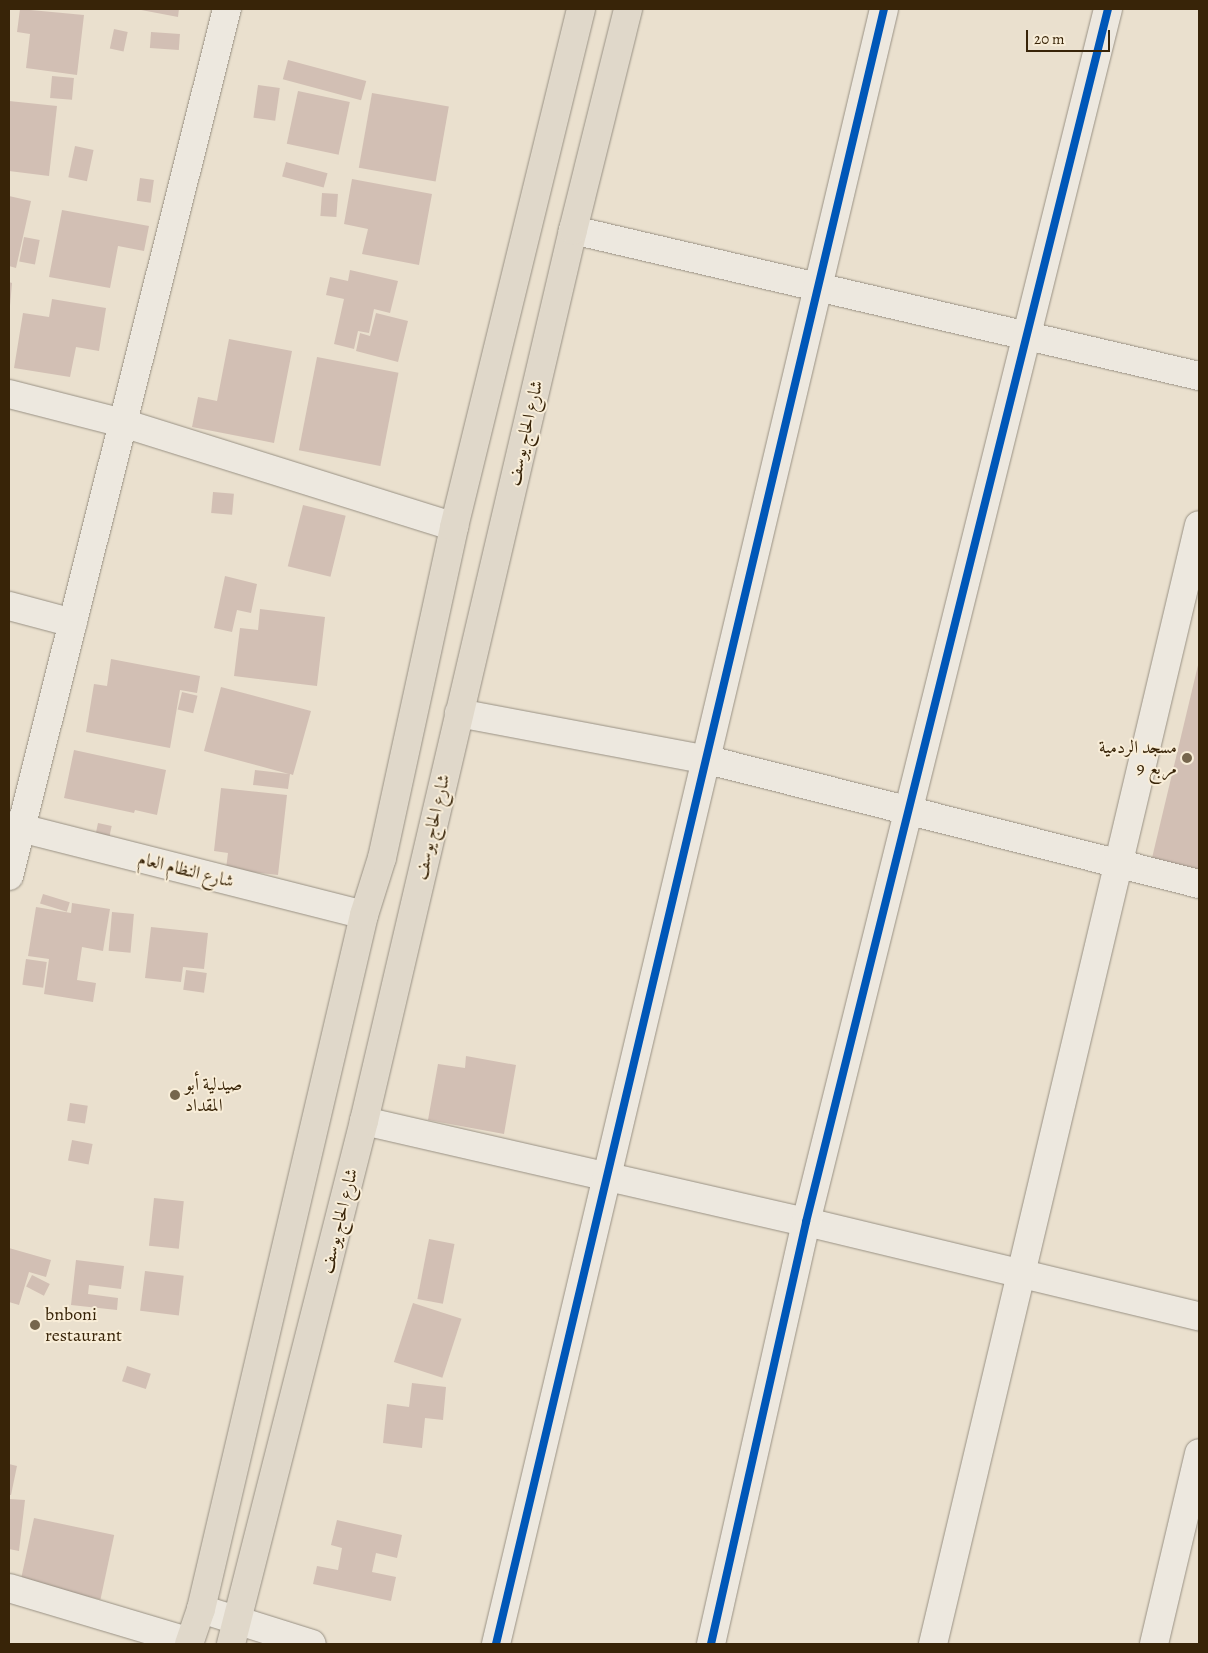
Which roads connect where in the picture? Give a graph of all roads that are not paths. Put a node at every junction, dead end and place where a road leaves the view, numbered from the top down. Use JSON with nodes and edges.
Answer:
{"nodes":[{"id":1,"x":228,"y":9,"type":"edge"},
{"id":2,"x":582,"y":9,"type":"edge"},
{"id":3,"x":628,"y":9,"type":"edge"},
{"id":4,"x":884,"y":9,"type":"edge"},
{"id":5,"x":1108,"y":9,"type":"edge"},
{"id":6,"x":573,"y":230,"type":"junction"},
{"id":7,"x":818,"y":286,"type":"junction"},
{"id":8,"x":1025,"y":337,"type":"junction"},
{"id":9,"x":1199,"y":376,"type":"edge"},
{"id":10,"x":9,"y":394,"type":"edge"},
{"id":11,"x":123,"y":423,"type":"junction"},
{"id":12,"x":454,"y":527,"type":"junction"},
{"id":13,"x":1199,"y":528,"type":"edge"},
{"id":14,"x":9,"y":606,"type":"edge"},
{"id":15,"x":72,"y":623,"type":"junction"},
{"id":16,"x":459,"y":713,"type":"junction"},
{"id":17,"x":708,"y":760,"type":"junction"},
{"id":18,"x":908,"y":811,"type":"junction"},
{"id":19,"x":15,"y":827,"type":"edge"},
{"id":20,"x":1118,"y":864,"type":"junction"},
{"id":21,"x":9,"y":876,"type":"edge"},
{"id":22,"x":1199,"y":884,"type":"edge"},
{"id":23,"x":364,"y":915,"type":"junction"},
{"id":24,"x":364,"y":1121,"type":"junction"},
{"id":25,"x":609,"y":1176,"type":"junction"},
{"id":26,"x":806,"y":1222,"type":"junction"},
{"id":27,"x":1022,"y":1275,"type":"junction"},
{"id":28,"x":1199,"y":1316,"type":"edge"},
{"id":29,"x":1199,"y":1453,"type":"edge"},
{"id":30,"x":9,"y":1588,"type":"edge"},
{"id":31,"x":200,"y":1609,"type":"junction"},
{"id":32,"x":234,"y":1633,"type":"edge"},
{"id":33,"x":190,"y":1643,"type":"edge"},
{"id":34,"x":312,"y":1644,"type":"edge"},
{"id":35,"x":496,"y":1644,"type":"edge"},
{"id":36,"x":711,"y":1644,"type":"edge"},
{"id":37,"x":933,"y":1644,"type":"edge"},
{"id":38,"x":1154,"y":1644,"type":"edge"}],
"edges":[{"from":1,"to":11,"type":"street"},
{"from":2,"to":12,"type":"main road"},
{"from":3,"to":6,"type":"main road","name":"شارع الحاج يوسف"},
{"from":4,"to":7,"type":"street"},
{"from":5,"to":8,"type":"street"},
{"from":6,"to":7,"type":"street"},
{"from":6,"to":16,"type":"main road","name":"شارع الحاج يوسف"},
{"from":7,"to":8,"type":"street"},
{"from":7,"to":17,"type":"street"},
{"from":8,"to":9,"type":"street"},
{"from":8,"to":18,"type":"street"},
{"from":10,"to":11,"type":"street"},
{"from":11,"to":12,"type":"street"},
{"from":11,"to":15,"type":"street"},
{"from":12,"to":23,"type":"main road"},
{"from":13,"to":20,"type":"street"},
{"from":14,"to":15,"type":"street"},
{"from":15,"to":19,"type":"street"},
{"from":16,"to":17,"type":"street"},
{"from":16,"to":24,"type":"main road","name":"شارع الحاج يوسف"},
{"from":17,"to":18,"type":"street"},
{"from":17,"to":25,"type":"street"},
{"from":18,"to":20,"type":"street"},
{"from":18,"to":26,"type":"street"},
{"from":19,"to":21,"type":"street"},
{"from":19,"to":23,"type":"street","name":"شارع النظام العام"},
{"from":20,"to":22,"type":"street"},
{"from":20,"to":27,"type":"street"},
{"from":23,"to":31,"type":"main road"},
{"from":24,"to":25,"type":"street"},
{"from":24,"to":32,"type":"main road","name":"شارع الحاج يوسف"},
{"from":25,"to":26,"type":"street"},
{"from":25,"to":35,"type":"street"},
{"from":26,"to":27,"type":"street"},
{"from":26,"to":36,"type":"street"},
{"from":27,"to":28,"type":"street"},
{"from":27,"to":37,"type":"street"},
{"from":29,"to":38,"type":"street"},
{"from":30,"to":33,"type":"street"},
{"from":31,"to":32,"type":"street"},
{"from":31,"to":33,"type":"main road"},
{"from":32,"to":34,"type":"street"}]}
